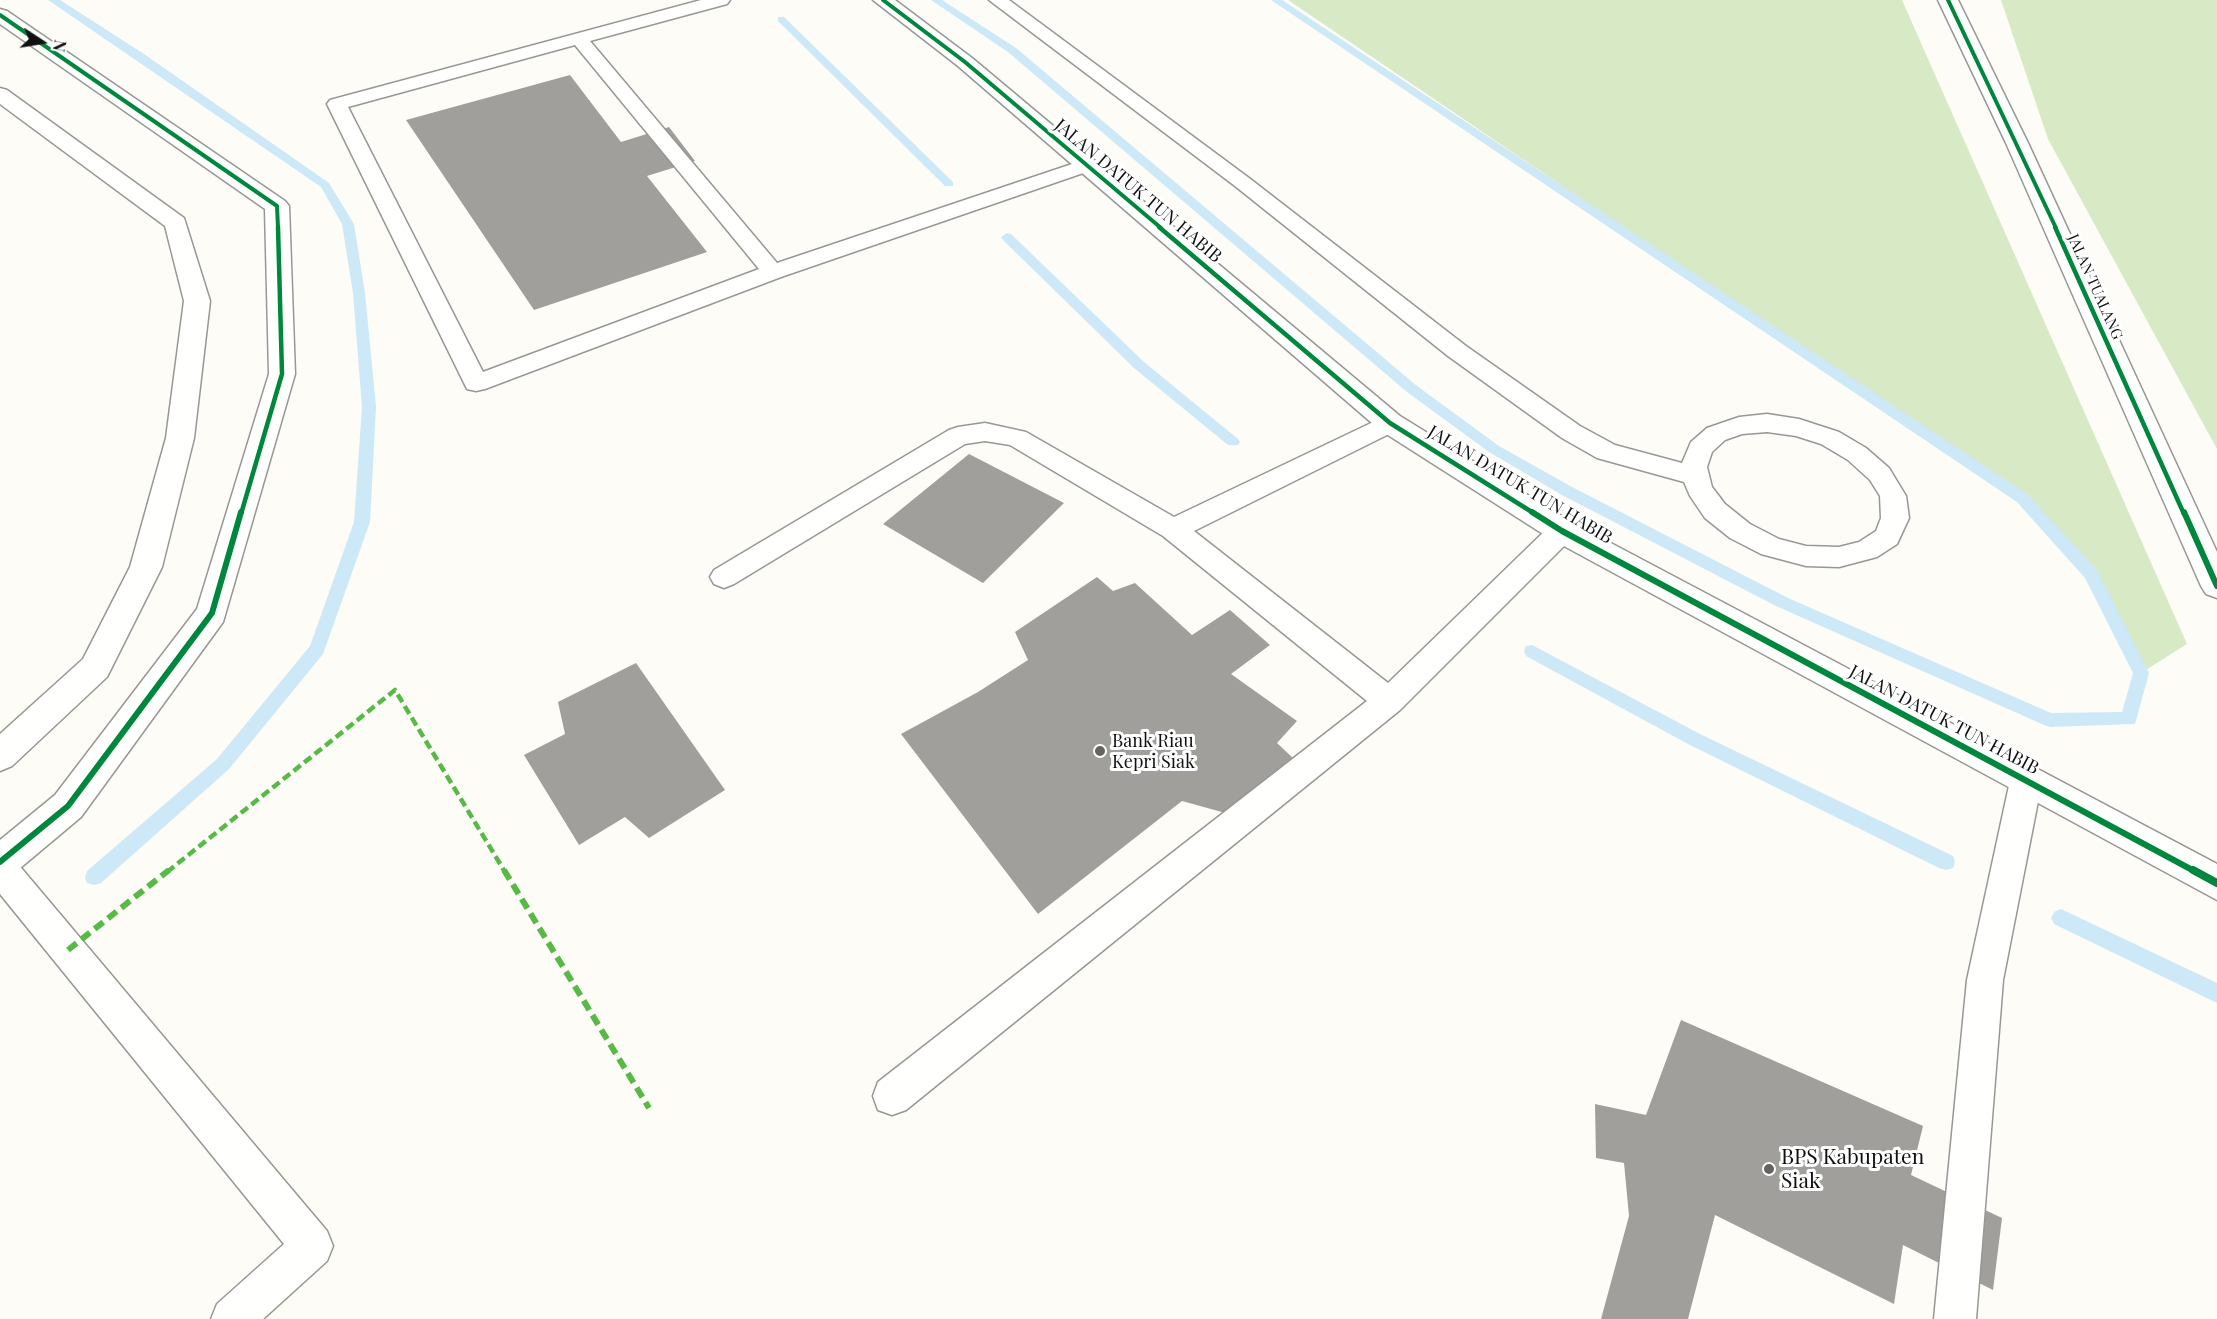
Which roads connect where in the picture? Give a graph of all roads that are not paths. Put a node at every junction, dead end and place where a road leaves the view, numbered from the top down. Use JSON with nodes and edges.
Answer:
{"nodes":[{"id":1,"x":722,"y":0,"type":"edge"},
{"id":2,"x":883,"y":0,"type":"edge"},
{"id":3,"x":998,"y":0,"type":"edge"},
{"id":4,"x":1948,"y":0,"type":"edge"},
{"id":5,"x":0,"y":15,"type":"edge"},
{"id":6,"x":579,"y":39,"type":"junction"},
{"id":7,"x":0,"y":94,"type":"edge"},
{"id":8,"x":1085,"y":166,"type":"junction"},
{"id":9,"x":773,"y":272,"type":"junction"},
{"id":10,"x":1390,"y":423,"type":"junction"},
{"id":11,"x":1696,"y":476,"type":"junction"},
{"id":12,"x":1173,"y":529,"type":"junction"},
{"id":13,"x":1562,"y":531,"type":"junction"},
{"id":14,"x":724,"y":577,"type":"dead end"},
{"id":15,"x":2217,"y":586,"type":"edge"},
{"id":16,"x":1389,"y":701,"type":"junction"},
{"id":17,"x":0,"y":756,"type":"edge"},
{"id":18,"x":2026,"y":781,"type":"junction"},
{"id":19,"x":0,"y":862,"type":"edge"},
{"id":20,"x":0,"y":868,"type":"edge"},
{"id":21,"x":2217,"y":883,"type":"edge"},
{"id":22,"x":892,"y":1096,"type":"dead end"},
{"id":23,"x":232,"y":1319,"type":"edge"},
{"id":24,"x":1955,"y":1319,"type":"edge"}],
"edges":[{"from":1,"to":6,"type":"lane"},
{"from":2,"to":8,"type":"street","name":"JALAN DATUK TUN HABIB"},
{"from":3,"to":11,"type":"lane"},
{"from":4,"to":15,"type":"street","name":"JALAN TUALANG"},
{"from":5,"to":19,"type":"street"},
{"from":6,"to":9,"type":"lane"},
{"from":6,"to":9,"type":"lane"},
{"from":7,"to":17,"type":"street"},
{"from":8,"to":9,"type":"lane"},
{"from":8,"to":10,"type":"street","name":"JALAN DATUK TUN HABIB"},
{"from":10,"to":12,"type":"lane"},
{"from":10,"to":13,"type":"street","name":"JALAN DATUK TUN HABIB"},
{"from":11,"to":11,"type":"lane"},
{"from":12,"to":14,"type":"lane"},
{"from":12,"to":16,"type":"lane"},
{"from":13,"to":16,"type":"lane"},
{"from":13,"to":18,"type":"street","name":"JALAN DATUK TUN HABIB"},
{"from":16,"to":22,"type":"lane"},
{"from":18,"to":21,"type":"street","name":"JALAN DATUK TUN HABIB"},
{"from":18,"to":24,"type":"lane"},
{"from":20,"to":23,"type":"lane"}]}
